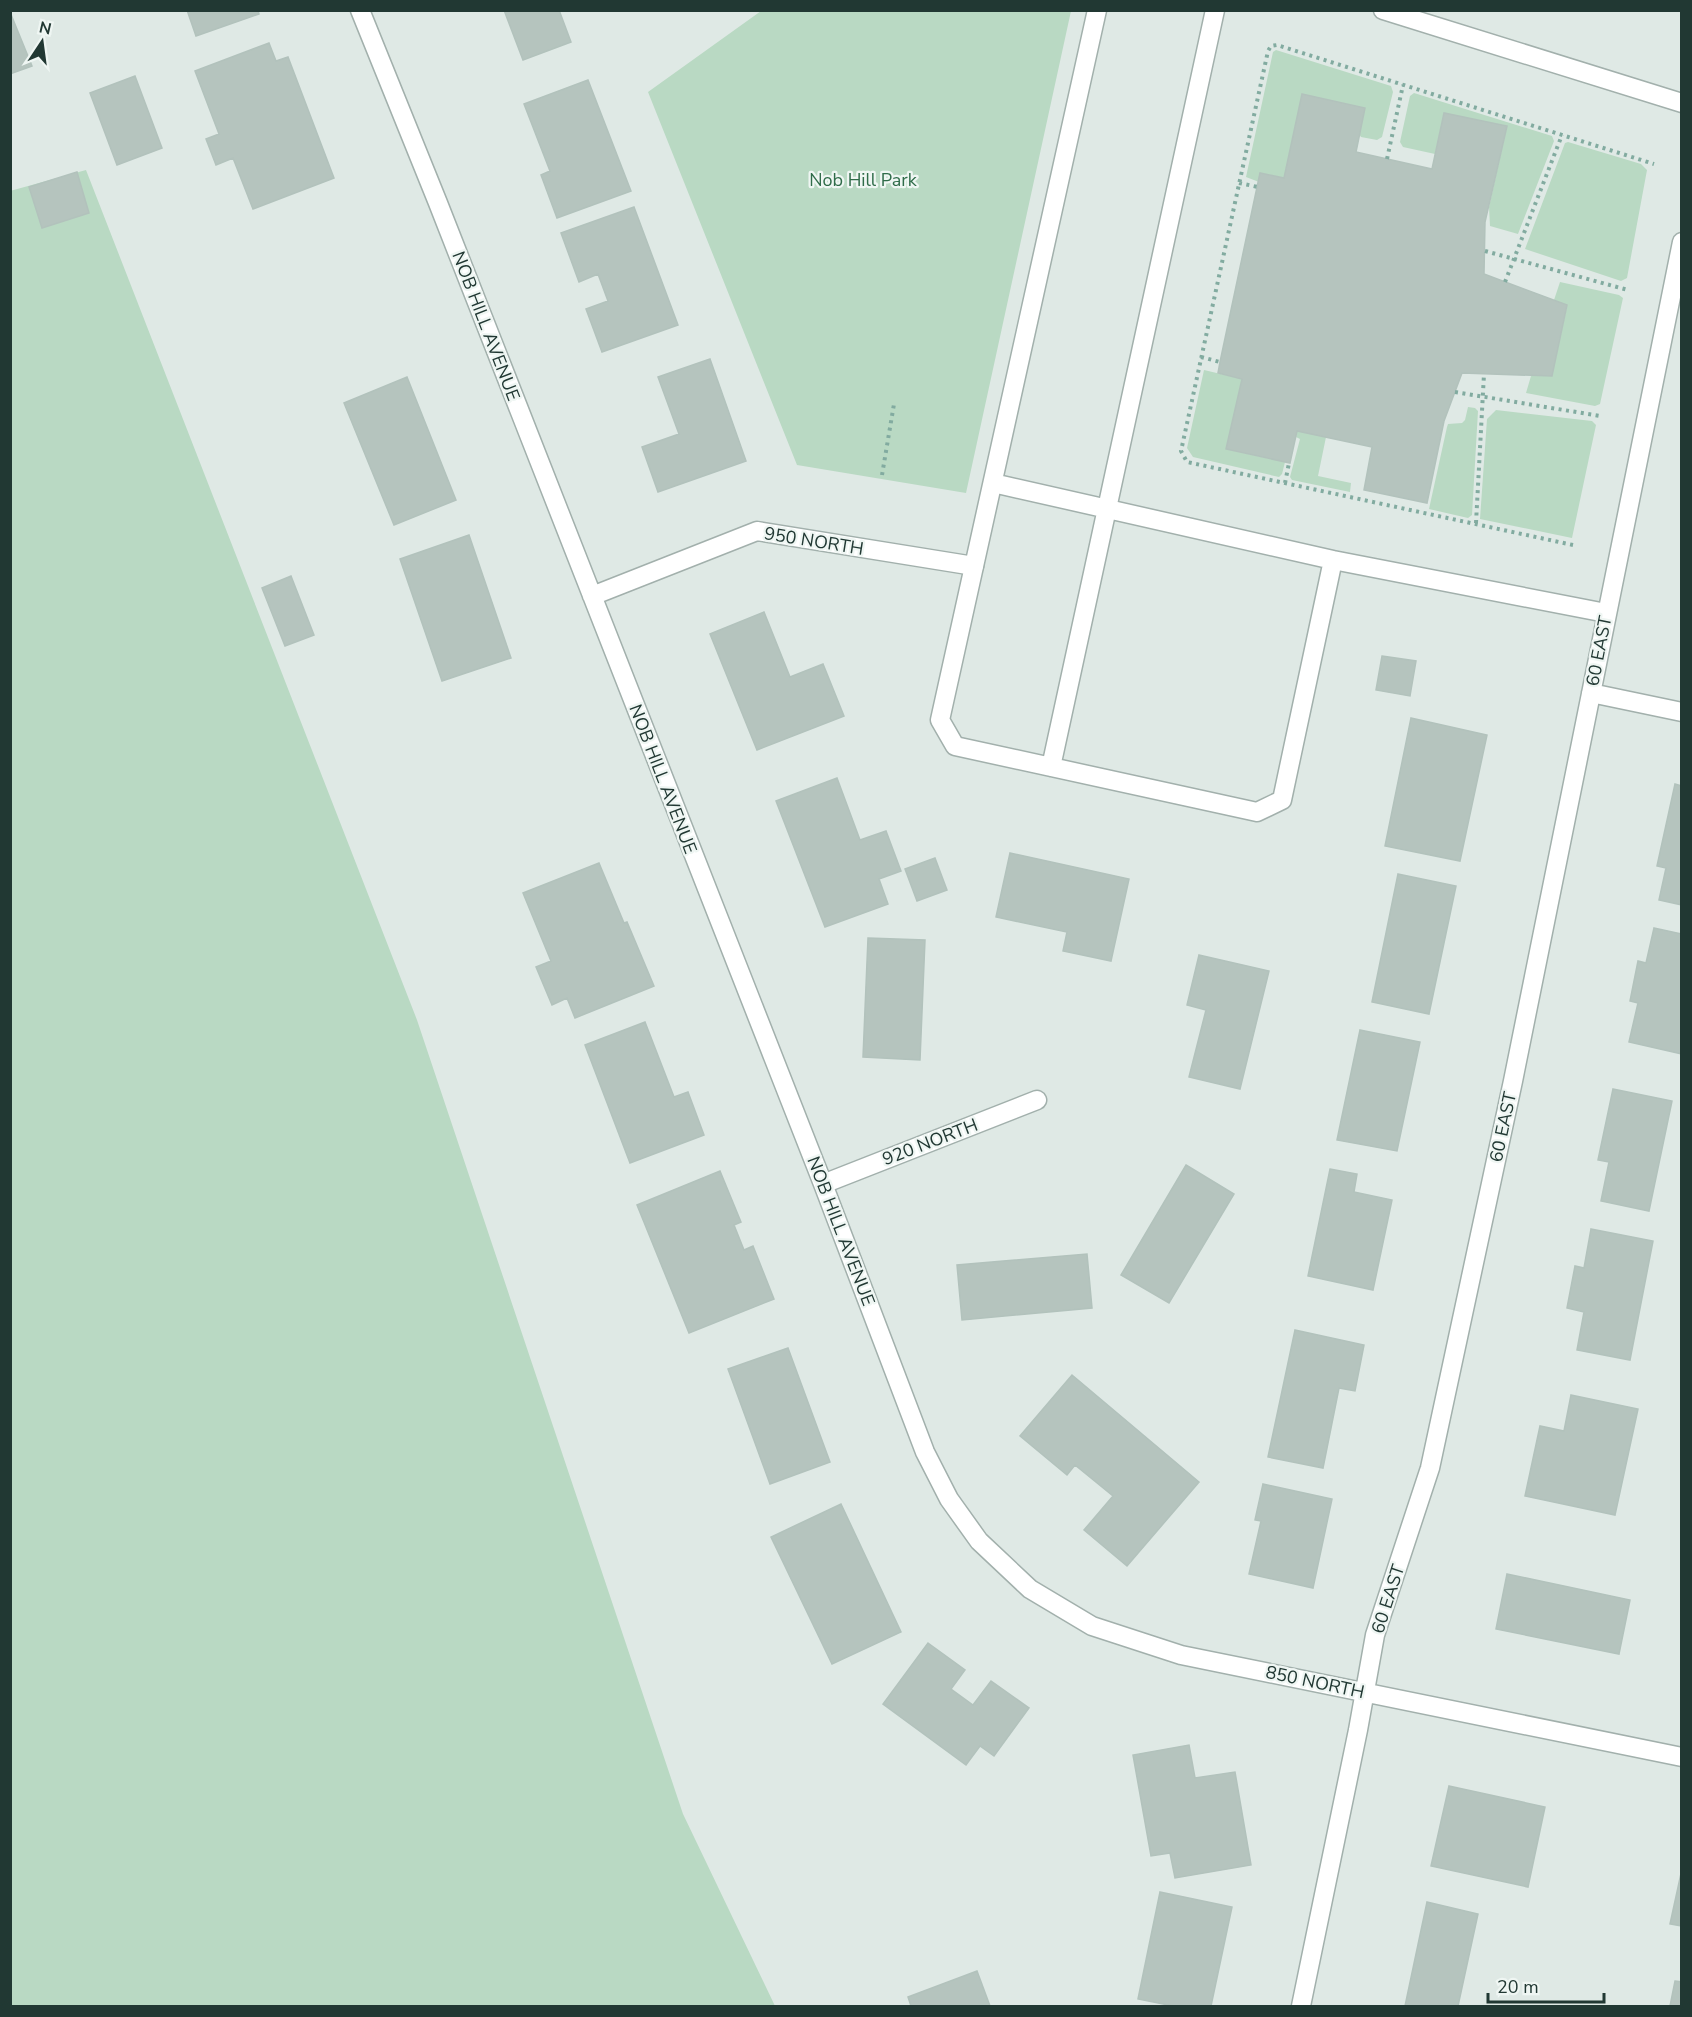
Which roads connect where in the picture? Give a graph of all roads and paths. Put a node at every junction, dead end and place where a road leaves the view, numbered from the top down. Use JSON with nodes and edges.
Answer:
{"nodes":[{"id":1,"x":360,"y":10,"type":"edge"},
{"id":2,"x":1096,"y":10,"type":"edge"},
{"id":3,"x":1215,"y":10,"type":"edge"},
{"id":4,"x":1383,"y":10,"type":"edge"},
{"id":5,"x":1403,"y":85,"type":"junction"},
{"id":6,"x":1682,"y":103,"type":"edge"},
{"id":7,"x":1562,"y":135,"type":"junction"},
{"id":8,"x":1387,"y":159,"type":"dead end"},
{"id":9,"x":1654,"y":164,"type":"dead end"},
{"id":10,"x":1239,"y":183,"type":"junction"},
{"id":11,"x":1258,"y":187,"type":"dead end"},
{"id":12,"x":1682,"y":242,"type":"edge"},
{"id":13,"x":1485,"y":251,"type":"dead end"},
{"id":14,"x":1513,"y":259,"type":"junction"},
{"id":15,"x":1505,"y":282,"type":"dead end"},
{"id":16,"x":1628,"y":290,"type":"dead end"},
{"id":17,"x":1201,"y":357,"type":"junction"},
{"id":18,"x":1220,"y":362,"type":"dead end"},
{"id":19,"x":1485,"y":374,"type":"dead end"},
{"id":20,"x":1455,"y":392,"type":"dead end"},
{"id":21,"x":1483,"y":397,"type":"junction"},
{"id":22,"x":894,"y":404,"type":"dead end"},
{"id":23,"x":1600,"y":416,"type":"dead end"},
{"id":24,"x":1289,"y":463,"type":"dead end"},
{"id":25,"x":882,"y":475,"type":"dead end"},
{"id":26,"x":993,"y":483,"type":"junction"},
{"id":27,"x":1285,"y":483,"type":"junction"},
{"id":28,"x":1107,"y":509,"type":"junction"},
{"id":29,"x":1476,"y":524,"type":"junction"},
{"id":30,"x":1573,"y":544,"type":"dead end"},
{"id":31,"x":1333,"y":560,"type":"junction"},
{"id":32,"x":974,"y":566,"type":"junction"},
{"id":33,"x":592,"y":596,"type":"junction"},
{"id":34,"x":1606,"y":613,"type":"junction"},
{"id":35,"x":1591,"y":693,"type":"junction"},
{"id":36,"x":1682,"y":712,"type":"edge"},
{"id":37,"x":1051,"y":767,"type":"junction"},
{"id":38,"x":1037,"y":1100,"type":"dead end"},
{"id":39,"x":823,"y":1184,"type":"junction"},
{"id":40,"x":979,"y":1541,"type":"joint"},
{"id":41,"x":1365,"y":1692,"type":"junction"},
{"id":42,"x":1682,"y":1757,"type":"edge"},
{"id":43,"x":1301,"y":2007,"type":"edge"}],
"edges":[{"from":1,"to":33,"type":"street","name":"NOB HILL AVENUE"},
{"from":2,"to":26,"type":"street"},
{"from":3,"to":28,"type":"street"},
{"from":4,"to":6,"type":"street"},
{"from":5,"to":7,"type":"path"},
{"from":5,"to":8,"type":"path"},
{"from":5,"to":10,"type":"path"},
{"from":7,"to":9,"type":"path"},
{"from":7,"to":14,"type":"path"},
{"from":10,"to":11,"type":"path"},
{"from":10,"to":17,"type":"path"},
{"from":12,"to":34,"type":"street","name":"60 EAST"},
{"from":13,"to":14,"type":"path"},
{"from":14,"to":15,"type":"path"},
{"from":14,"to":16,"type":"path"},
{"from":17,"to":18,"type":"path"},
{"from":17,"to":27,"type":"path"},
{"from":19,"to":21,"type":"path"},
{"from":20,"to":21,"type":"path"},
{"from":21,"to":23,"type":"path"},
{"from":21,"to":29,"type":"path"},
{"from":22,"to":25,"type":"path"},
{"from":24,"to":27,"type":"path"},
{"from":26,"to":28,"type":"street"},
{"from":26,"to":32,"type":"street"},
{"from":27,"to":29,"type":"path"},
{"from":28,"to":31,"type":"street"},
{"from":28,"to":37,"type":"street"},
{"from":29,"to":30,"type":"path"},
{"from":31,"to":34,"type":"street"},
{"from":31,"to":37,"type":"street"},
{"from":32,"to":33,"type":"street","name":"950 NORTH"},
{"from":32,"to":37,"type":"street"},
{"from":33,"to":39,"type":"street","name":"NOB HILL AVENUE"},
{"from":34,"to":35,"type":"street","name":"60 EAST"},
{"from":35,"to":36,"type":"street"},
{"from":35,"to":41,"type":"street","name":"60 EAST"},
{"from":38,"to":39,"type":"street","name":"920 NORTH"},
{"from":39,"to":40,"type":"street","name":"NOB HILL AVENUE"},
{"from":40,"to":41,"type":"street","name":"850 NORTH"},
{"from":41,"to":42,"type":"street","name":"850 NORTH"},
{"from":41,"to":43,"type":"street","name":"60 EAST"}]}
